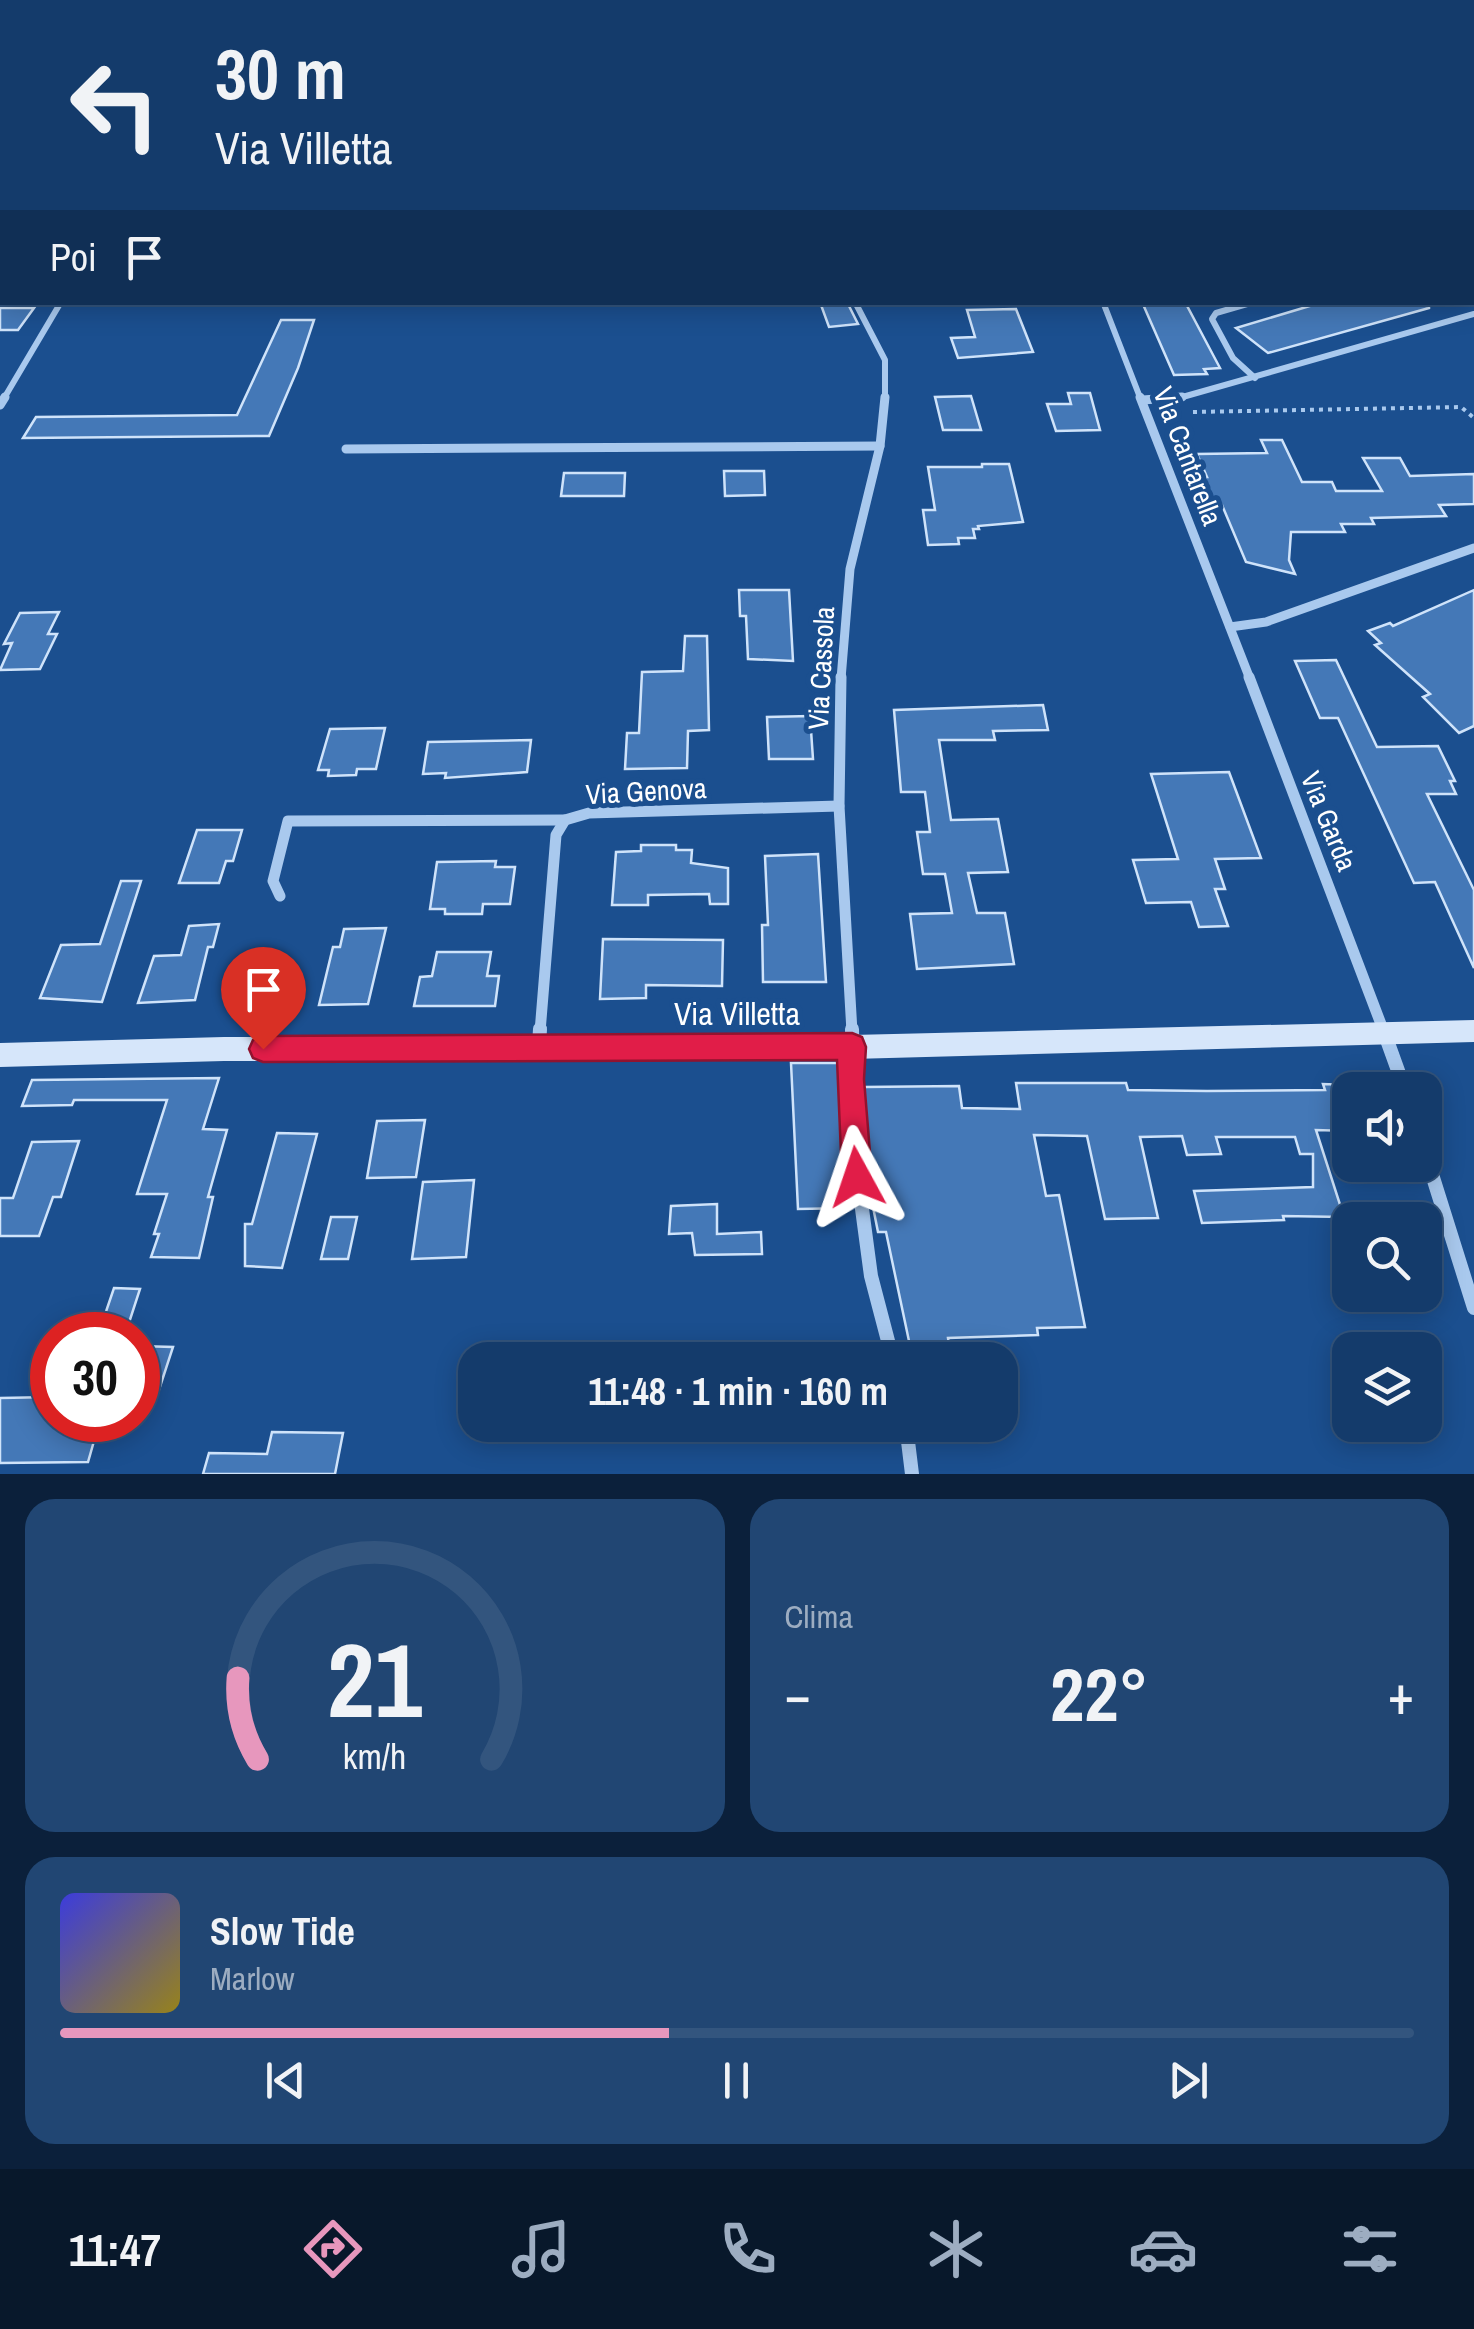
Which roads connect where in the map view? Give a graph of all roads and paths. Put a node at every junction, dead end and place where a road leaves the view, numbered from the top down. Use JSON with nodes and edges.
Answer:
{"nodes":[{"id":1,"x":58,"y":305,"type":"edge"},
{"id":2,"x":857,"y":305,"type":"edge"},
{"id":3,"x":1105,"y":305,"type":"edge"},
{"id":4,"x":1244,"y":305,"type":"edge"},
{"id":5,"x":1474,"y":314,"type":"edge"},
{"id":6,"x":1255,"y":378,"type":"junction"},
{"id":7,"x":1142,"y":400,"type":"junction"},
{"id":8,"x":0,"y":405,"type":"edge"},
{"id":9,"x":1474,"y":418,"type":"edge"},
{"id":10,"x":880,"y":446,"type":"junction"},
{"id":11,"x":346,"y":449,"type":"dead end"},
{"id":12,"x":1474,"y":548,"type":"edge"},
{"id":13,"x":1230,"y":627,"type":"junction"},
{"id":14,"x":839,"y":806,"type":"junction"},
{"id":15,"x":565,"y":820,"type":"junction"},
{"id":16,"x":280,"y":896,"type":"dead end"},
{"id":17,"x":1474,"y":1031,"type":"edge"},
{"id":18,"x":1385,"y":1032,"type":"junction"},
{"id":19,"x":539,"y":1046,"type":"junction"},
{"id":20,"x":852,"y":1047,"type":"junction"},
{"id":21,"x":0,"y":1054,"type":"edge"},
{"id":22,"x":1399,"y":1072,"type":"edge"},
{"id":23,"x":1434,"y":1182,"type":"edge"},
{"id":24,"x":1474,"y":1308,"type":"edge"},
{"id":25,"x":888,"y":1342,"type":"edge"},
{"id":26,"x":908,"y":1442,"type":"edge"},
{"id":27,"x":912,"y":1474,"type":"edge"}],
"edges":[{"from":1,"to":8,"type":"street"},
{"from":2,"to":10,"type":"street","name":"Via Cassola"},
{"from":3,"to":7,"type":"street","name":"Via Cantarella"},
{"from":4,"to":6,"type":"street"},
{"from":5,"to":6,"type":"street"},
{"from":6,"to":7,"type":"street"},
{"from":7,"to":9,"type":"path"},
{"from":7,"to":13,"type":"street","name":"Via Cantarella"},
{"from":10,"to":11,"type":"street"},
{"from":10,"to":14,"type":"street","name":"Via Cassola"},
{"from":12,"to":13,"type":"street"},
{"from":13,"to":18,"type":"street","name":"Via Garda"},
{"from":14,"to":15,"type":"street","name":"Via Genova"},
{"from":14,"to":20,"type":"street","name":"Via Cassola"},
{"from":15,"to":16,"type":"street"},
{"from":15,"to":19,"type":"street","name":"Via Genova"},
{"from":17,"to":18,"type":"street","name":"Via Villetta"},
{"from":18,"to":20,"type":"street","name":"Via Villetta"},
{"from":18,"to":22,"type":"street","name":"Via Garda"},
{"from":19,"to":20,"type":"street","name":"Via Villetta"},
{"from":19,"to":21,"type":"street","name":"Via Villetta"},
{"from":20,"to":25,"type":"street","name":"Via Cassola"},
{"from":23,"to":24,"type":"street"},
{"from":26,"to":27,"type":"street"}]}
